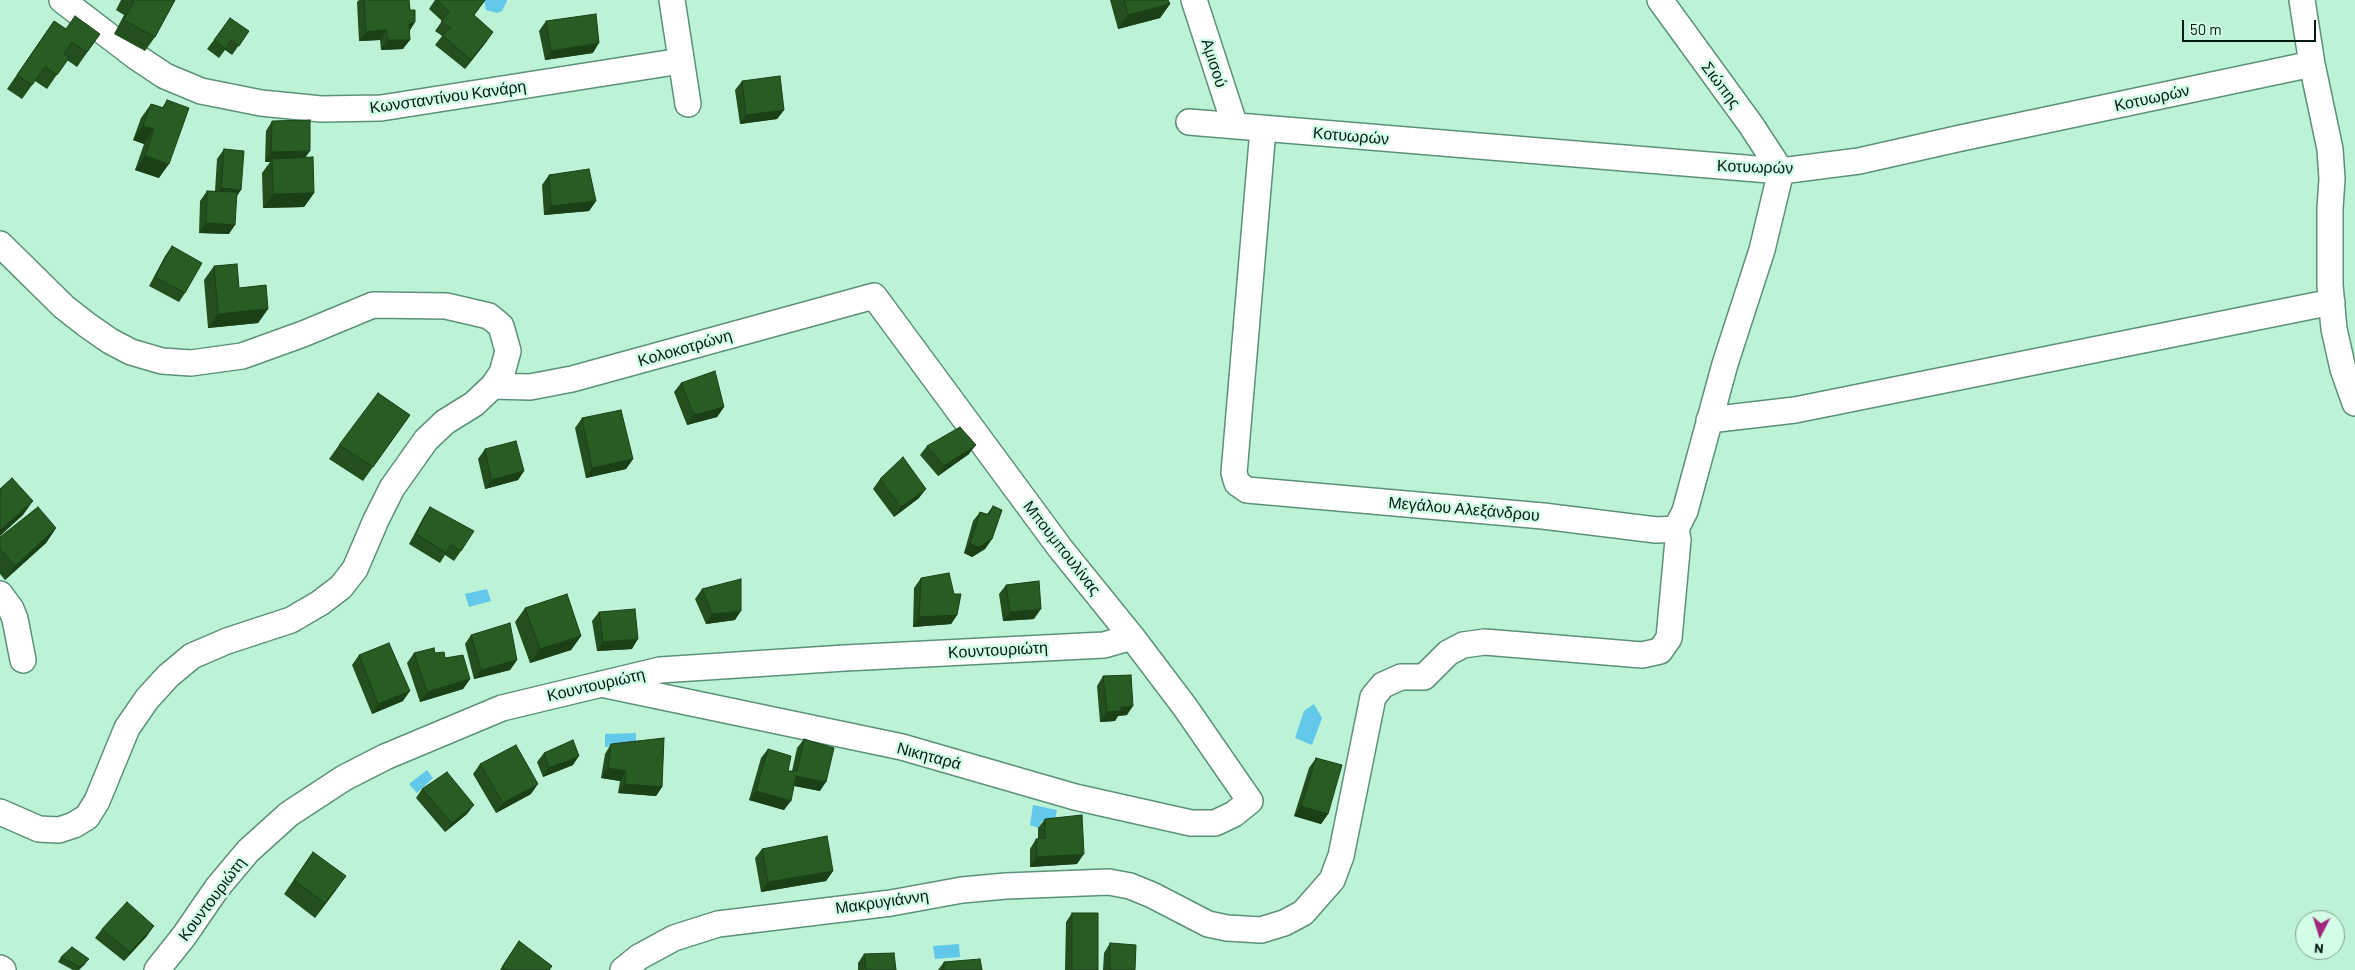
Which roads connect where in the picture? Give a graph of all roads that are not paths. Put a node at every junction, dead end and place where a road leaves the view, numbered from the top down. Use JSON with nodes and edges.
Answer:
{"nodes":[{"id":1,"x":62,"y":0,"type":"edge"},
{"id":2,"x":672,"y":0,"type":"edge"},
{"id":3,"x":1194,"y":0,"type":"edge"},
{"id":4,"x":1660,"y":0,"type":"edge"},
{"id":5,"x":2302,"y":0,"type":"edge"},
{"id":6,"x":681,"y":62,"type":"junction"},
{"id":7,"x":2312,"y":64,"type":"junction"},
{"id":8,"x":688,"y":104,"type":"dead end"},
{"id":9,"x":1189,"y":122,"type":"dead end"},
{"id":10,"x":1235,"y":126,"type":"junction"},
{"id":11,"x":1263,"y":128,"type":"junction"},
{"id":12,"x":1781,"y":171,"type":"junction"},
{"id":13,"x":0,"y":244,"type":"edge"},
{"id":14,"x":874,"y":296,"type":"joint"},
{"id":15,"x":2332,"y":302,"type":"junction"},
{"id":16,"x":493,"y":386,"type":"junction"},
{"id":17,"x":2355,"y":403,"type":"edge"},
{"id":18,"x":1709,"y":420,"type":"junction"},
{"id":19,"x":1676,"y":529,"type":"junction"},
{"id":20,"x":0,"y":594,"type":"edge"},
{"id":21,"x":1132,"y":637,"type":"junction"},
{"id":22,"x":24,"y":660,"type":"dead end"},
{"id":23,"x":601,"y":684,"type":"junction"},
{"id":24,"x":1250,"y":801,"type":"joint"},
{"id":25,"x":0,"y":812,"type":"edge"},
{"id":26,"x":157,"y":970,"type":"edge"},
{"id":27,"x":623,"y":970,"type":"edge"}],
"edges":[{"from":1,"to":6,"type":"street","name":"Κωνσταντίνου Κανάρη"},
{"from":2,"to":6,"type":"street"},
{"from":3,"to":10,"type":"street","name":"Αμισού"},
{"from":4,"to":12,"type":"street","name":"Σιώπης"},
{"from":5,"to":7,"type":"street"},
{"from":6,"to":8,"type":"street"},
{"from":7,"to":12,"type":"street","name":"Κοτυωρών"},
{"from":7,"to":15,"type":"street"},
{"from":9,"to":10,"type":"street","name":"Κοτυωρών"},
{"from":10,"to":11,"type":"street","name":"Κοτυωρών"},
{"from":11,"to":12,"type":"street","name":"Κοτυωρών"},
{"from":11,"to":19,"type":"street","name":"Μεγάλου Αλεξάνδρου"},
{"from":12,"to":18,"type":"street"},
{"from":13,"to":16,"type":"street"},
{"from":14,"to":16,"type":"street","name":"Κολοκοτρώνη"},
{"from":14,"to":21,"type":"street","name":"Μπουμπουλίνας"},
{"from":15,"to":17,"type":"street"},
{"from":15,"to":18,"type":"street"},
{"from":16,"to":25,"type":"street"},
{"from":18,"to":19,"type":"street"},
{"from":19,"to":27,"type":"street","name":"Μακρυγιάννη"},
{"from":20,"to":22,"type":"street"},
{"from":21,"to":23,"type":"street","name":"Κουντουριώτη"},
{"from":21,"to":24,"type":"street","name":"Μπουμπουλίνας"},
{"from":23,"to":24,"type":"street","name":"Νικηταρά"},
{"from":23,"to":26,"type":"street","name":"Κουντουριώτη"}]}
